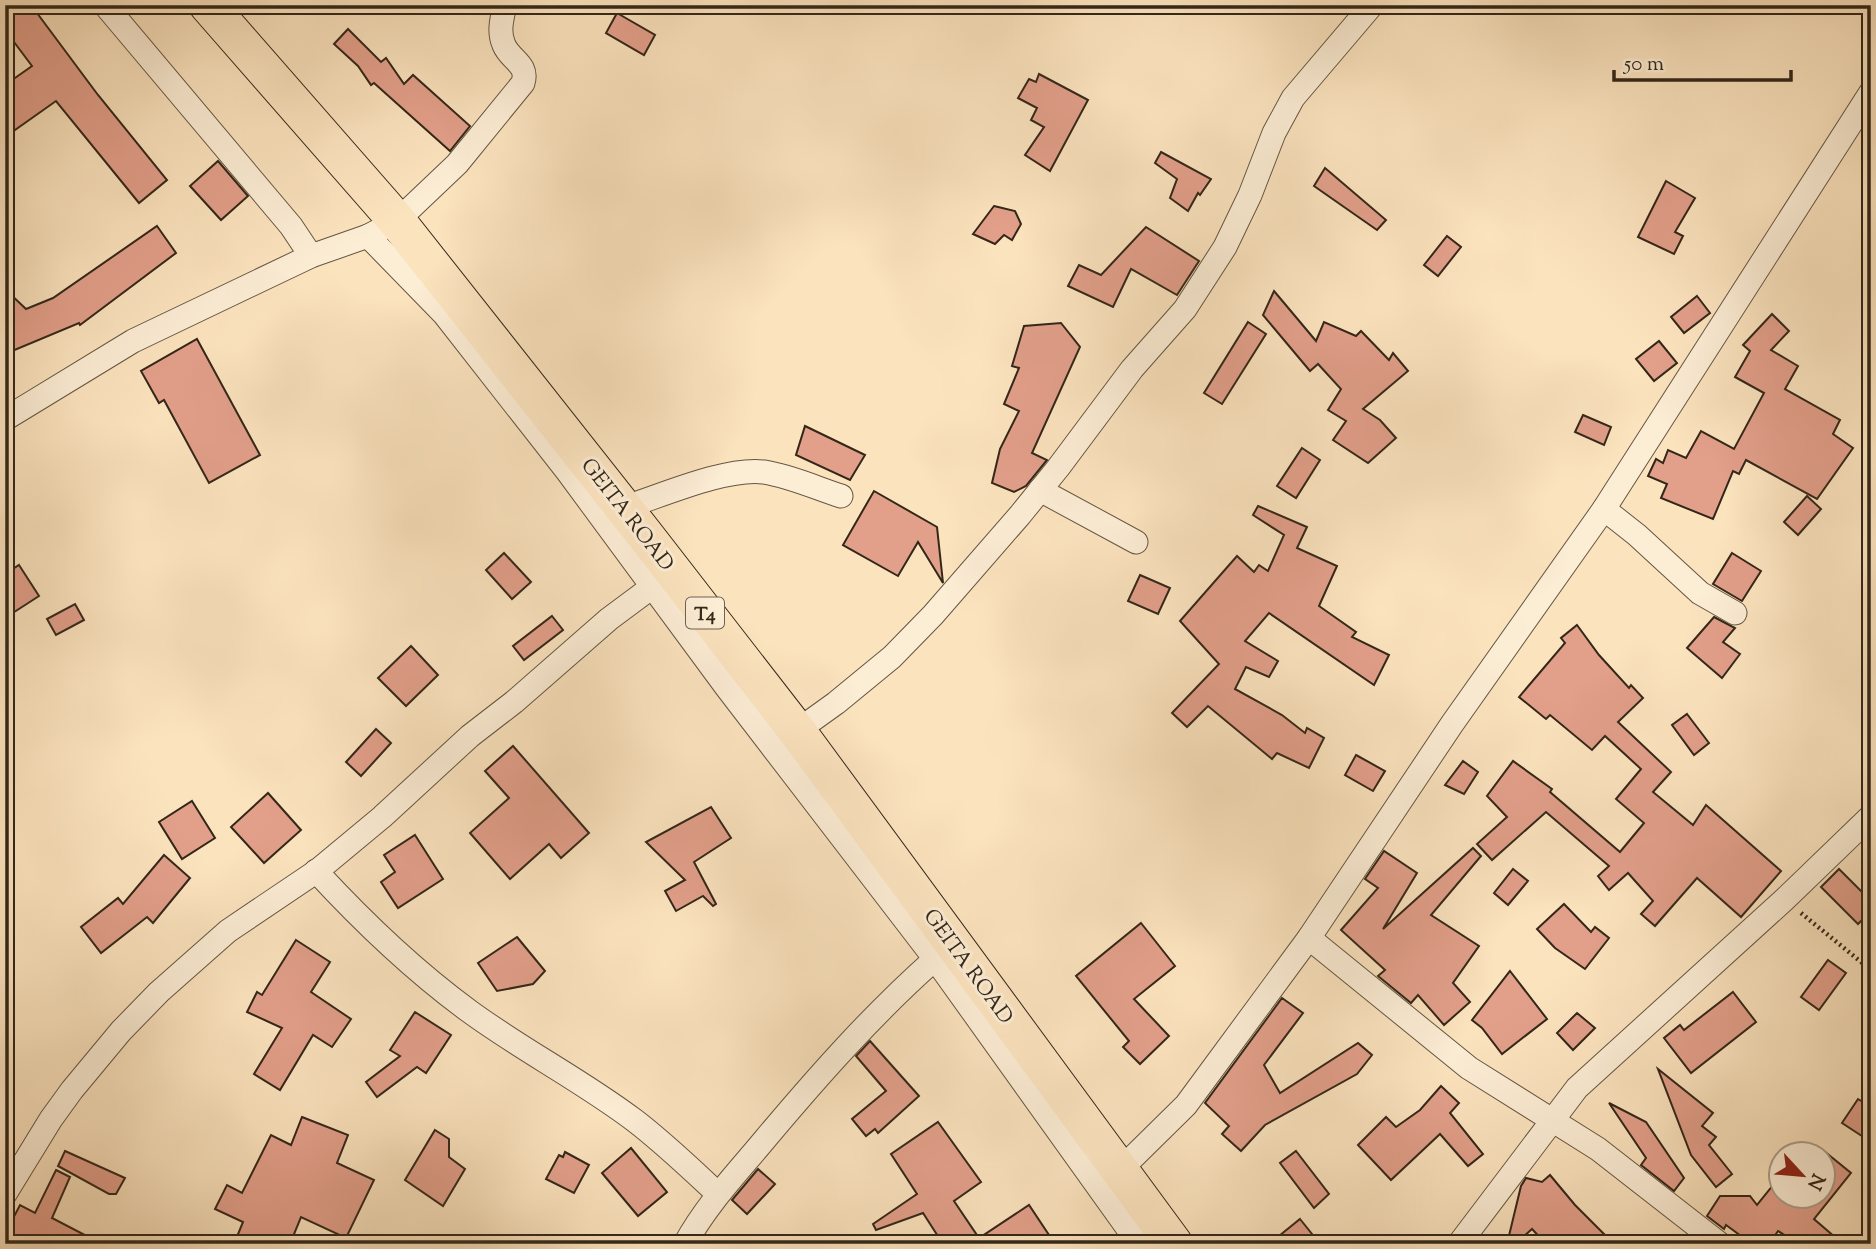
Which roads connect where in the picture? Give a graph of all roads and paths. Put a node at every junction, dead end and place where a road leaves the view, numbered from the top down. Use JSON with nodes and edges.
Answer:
{"nodes":[{"id":1,"x":105,"y":5,"type":"edge"},
{"id":2,"x":208,"y":5,"type":"edge"},
{"id":3,"x":505,"y":5,"type":"edge"},
{"id":4,"x":1372,"y":5,"type":"edge"},
{"id":5,"x":1871,"y":92,"type":"edge"},
{"id":6,"x":382,"y":228,"type":"junction"},
{"id":7,"x":311,"y":256,"type":"junction"},
{"id":8,"x":5,"y":419,"type":"edge"},
{"id":9,"x":1040,"y":490,"type":"junction"},
{"id":10,"x":841,"y":496,"type":"dead end"},
{"id":11,"x":623,"y":508,"type":"junction"},
{"id":12,"x":1604,"y":509,"type":"junction"},
{"id":13,"x":1136,"y":542,"type":"dead end"},
{"id":14,"x":652,"y":587,"type":"junction"},
{"id":15,"x":1735,"y":613,"type":"dead end"},
{"id":16,"x":797,"y":731,"type":"junction"},
{"id":17,"x":1871,"y":816,"type":"edge"},
{"id":18,"x":316,"y":871,"type":"junction"},
{"id":19,"x":1784,"y":899,"type":"junction"},
{"id":20,"x":1309,"y":938,"type":"junction"},
{"id":21,"x":935,"y":959,"type":"junction"},
{"id":22,"x":1871,"y":970,"type":"edge"},
{"id":23,"x":1552,"y":1119,"type":"junction"},
{"id":24,"x":1119,"y":1171,"type":"junction"},
{"id":25,"x":5,"y":1194,"type":"edge"},
{"id":26,"x":718,"y":1194,"type":"junction"},
{"id":27,"x":685,"y":1244,"type":"edge"},
{"id":28,"x":1139,"y":1244,"type":"edge"},
{"id":29,"x":1174,"y":1244,"type":"edge"},
{"id":30,"x":1459,"y":1244,"type":"edge"},
{"id":31,"x":1720,"y":1244,"type":"edge"}],
"edges":[{"from":1,"to":7,"type":"street"},
{"from":2,"to":6,"type":"highway","name":"GEITA ROAD","number":"T4"},
{"from":3,"to":6,"type":"street"},
{"from":4,"to":9,"type":"street"},
{"from":5,"to":12,"type":"street"},
{"from":6,"to":7,"type":"street"},
{"from":6,"to":11,"type":"highway","name":"GEITA ROAD","number":"T4"},
{"from":6,"to":14,"type":"street"},
{"from":7,"to":8,"type":"street"},
{"from":9,"to":13,"type":"street"},
{"from":9,"to":16,"type":"street"},
{"from":10,"to":11,"type":"street"},
{"from":11,"to":16,"type":"highway","name":"GEITA ROAD","number":"T4"},
{"from":12,"to":15,"type":"street"},
{"from":12,"to":20,"type":"street"},
{"from":14,"to":18,"type":"street"},
{"from":14,"to":21,"type":"street"},
{"from":16,"to":24,"type":"highway","name":"GEITA ROAD","number":"T4"},
{"from":17,"to":19,"type":"street"},
{"from":18,"to":25,"type":"street"},
{"from":18,"to":26,"type":"street"},
{"from":19,"to":22,"type":"path"},
{"from":19,"to":23,"type":"street"},
{"from":20,"to":23,"type":"street"},
{"from":20,"to":24,"type":"street"},
{"from":21,"to":26,"type":"street"},
{"from":21,"to":28,"type":"street"},
{"from":23,"to":30,"type":"street"},
{"from":23,"to":31,"type":"street"},
{"from":24,"to":29,"type":"highway","name":"GEITA ROAD","number":"T4"},
{"from":26,"to":27,"type":"street"}]}
